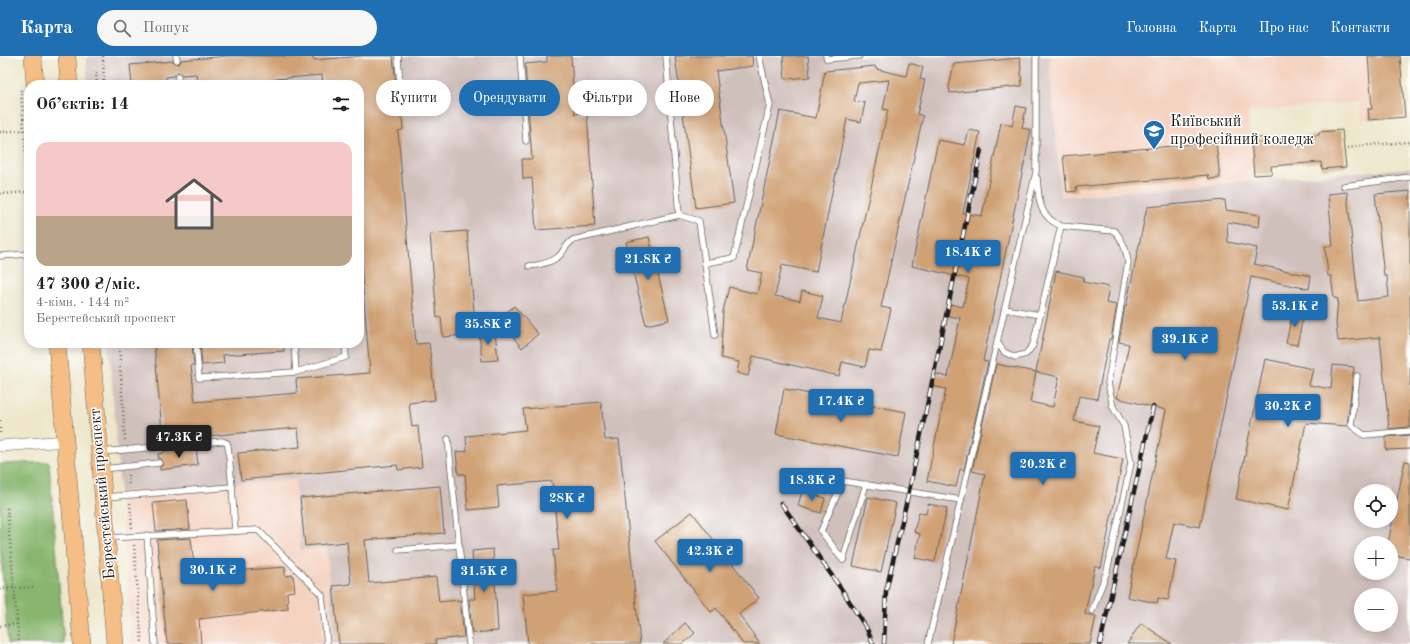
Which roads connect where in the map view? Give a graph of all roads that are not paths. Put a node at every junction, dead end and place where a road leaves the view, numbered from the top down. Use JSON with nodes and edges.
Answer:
{"nodes":[{"id":1,"x":33,"y":56,"type":"edge"},
{"id":2,"x":67,"y":56,"type":"edge"},
{"id":3,"x":398,"y":56,"type":"edge"},
{"id":4,"x":520,"y":56,"type":"edge"},
{"id":5,"x":666,"y":56,"type":"edge"},
{"id":6,"x":759,"y":56,"type":"edge"},
{"id":7,"x":826,"y":56,"type":"edge"},
{"id":8,"x":859,"y":56,"type":"edge"},
{"id":9,"x":1036,"y":56,"type":"edge"},
{"id":10,"x":178,"y":76,"type":"dead end"},
{"id":11,"x":35,"y":80,"type":"edge"},
{"id":12,"x":69,"y":80,"type":"edge"},
{"id":13,"x":178,"y":80,"type":"edge"},
{"id":14,"x":400,"y":80,"type":"edge"},
{"id":15,"x":526,"y":141,"type":"dead end"},
{"id":16,"x":1036,"y":172,"type":"junction"},
{"id":17,"x":1410,"y":177,"type":"edge"},
{"id":18,"x":1344,"y":186,"type":"dead end"},
{"id":19,"x":679,"y":215,"type":"junction"},
{"id":20,"x":1061,"y":226,"type":"junction"},
{"id":21,"x":24,"y":254,"type":"edge"},
{"id":22,"x":0,"y":256,"type":"edge"},
{"id":23,"x":705,"y":263,"type":"junction"},
{"id":24,"x":529,"y":266,"type":"dead end"},
{"id":25,"x":1005,"y":309,"type":"junction"},
{"id":26,"x":1040,"y":315,"type":"junction"},
{"id":27,"x":715,"y":335,"type":"dead end"},
{"id":28,"x":997,"y":342,"type":"junction"},
{"id":29,"x":57,"y":348,"type":"edge"},
{"id":30,"x":90,"y":348,"type":"edge"},
{"id":31,"x":196,"y":348,"type":"edge"},
{"id":32,"x":294,"y":348,"type":"edge"},
{"id":33,"x":345,"y":348,"type":"edge"},
{"id":34,"x":296,"y":372,"type":"junction"},
{"id":35,"x":1357,"y":376,"type":"dead end"},
{"id":36,"x":1410,"y":432,"type":"edge"},
{"id":37,"x":448,"y":438,"type":"dead end"},
{"id":38,"x":66,"y":441,"type":"junction"},
{"id":39,"x":0,"y":446,"type":"edge"},
{"id":40,"x":100,"y":452,"type":"junction"},
{"id":41,"x":159,"y":463,"type":"dead end"},
{"id":42,"x":101,"y":469,"type":"junction"},
{"id":43,"x":866,"y":484,"type":"junction"},
{"id":44,"x":232,"y":487,"type":"junction"},
{"id":45,"x":103,"y":497,"type":"junction"},
{"id":46,"x":961,"y":500,"type":"junction"},
{"id":47,"x":235,"y":531,"type":"junction"},
{"id":48,"x":148,"y":535,"type":"junction"},
{"id":49,"x":106,"y":538,"type":"junction"},
{"id":50,"x":459,"y":545,"type":"junction"},
{"id":51,"x":398,"y":550,"type":"dead end"},
{"id":52,"x":1092,"y":611,"type":"dead end"},
{"id":53,"x":82,"y":644,"type":"edge"},
{"id":54,"x":115,"y":644,"type":"edge"},
{"id":55,"x":155,"y":644,"type":"edge"},
{"id":56,"x":327,"y":644,"type":"edge"},
{"id":57,"x":469,"y":644,"type":"edge"},
{"id":58,"x":928,"y":644,"type":"edge"}],
"edges":[{"from":1,"to":11,"type":"main road"},
{"from":2,"to":12,"type":"main road"},
{"from":3,"to":14,"type":"lane"},
{"from":4,"to":15,"type":"lane"},
{"from":5,"to":19,"type":"lane"},
{"from":6,"to":23,"type":"lane"},
{"from":7,"to":8,"type":"lane"},
{"from":9,"to":16,"type":"lane"},
{"from":10,"to":13,"type":"lane"},
{"from":16,"to":20,"type":"lane"},
{"from":16,"to":25,"type":"lane"},
{"from":17,"to":18,"type":"lane"},
{"from":19,"to":23,"type":"lane"},
{"from":19,"to":24,"type":"lane"},
{"from":20,"to":26,"type":"lane"},
{"from":20,"to":52,"type":"lane"},
{"from":21,"to":22,"type":"lane"},
{"from":23,"to":27,"type":"lane"},
{"from":25,"to":26,"type":"lane"},
{"from":25,"to":28,"type":"lane"},
{"from":26,"to":28,"type":"lane"},
{"from":28,"to":46,"type":"lane"},
{"from":29,"to":38,"type":"main road","name":"Берестейський проспект"},
{"from":30,"to":40,"type":"main road","name":"Берестейський проспект"},
{"from":31,"to":34,"type":"lane"},
{"from":32,"to":34,"type":"lane"},
{"from":33,"to":34,"type":"lane"},
{"from":35,"to":36,"type":"lane"},
{"from":37,"to":50,"type":"lane"},
{"from":38,"to":39,"type":"street"},
{"from":38,"to":53,"type":"main road","name":"Берестейський проспект"},
{"from":40,"to":42,"type":"main road","name":"Берестейський проспект"},
{"from":40,"to":44,"type":"lane"},
{"from":41,"to":42,"type":"lane"},
{"from":42,"to":45,"type":"main road","name":"Берестейський проспект"},
{"from":43,"to":43,"type":"lane"},
{"from":43,"to":46,"type":"lane"},
{"from":44,"to":45,"type":"lane"},
{"from":44,"to":47,"type":"lane"},
{"from":45,"to":49,"type":"main road","name":"Берестейський проспект"},
{"from":46,"to":58,"type":"lane"},
{"from":47,"to":48,"type":"lane"},
{"from":47,"to":56,"type":"lane"},
{"from":48,"to":49,"type":"lane"},
{"from":48,"to":55,"type":"lane"},
{"from":49,"to":54,"type":"main road","name":"Берестейський проспект"},
{"from":50,"to":51,"type":"lane"},
{"from":50,"to":57,"type":"lane"}]}
